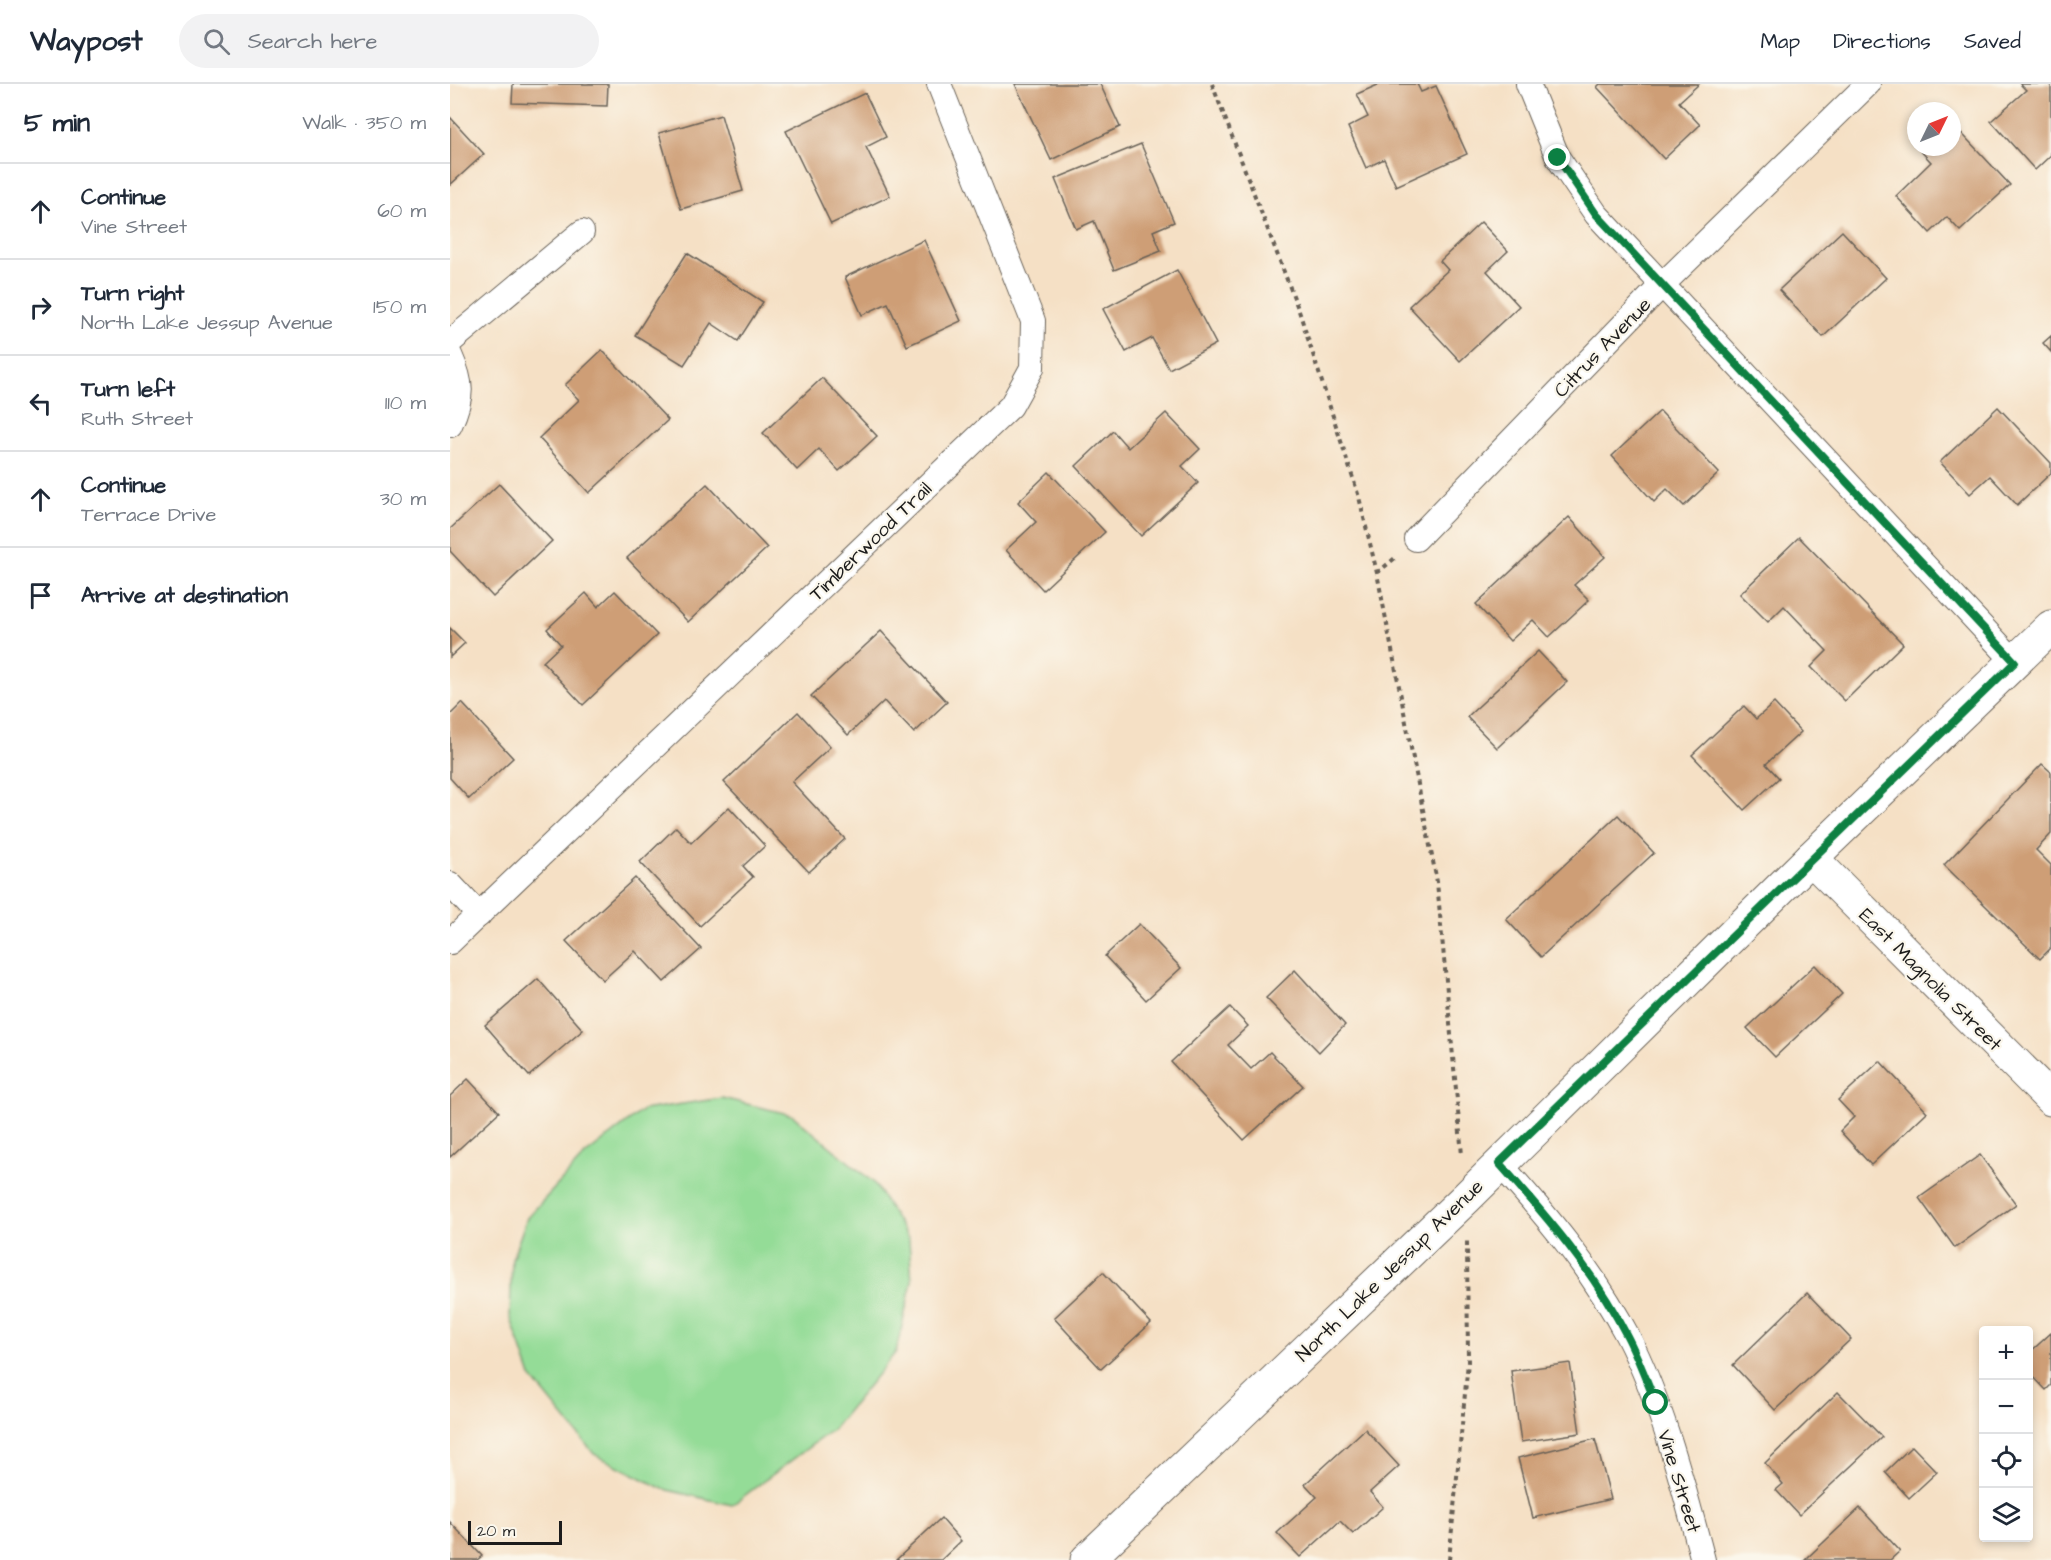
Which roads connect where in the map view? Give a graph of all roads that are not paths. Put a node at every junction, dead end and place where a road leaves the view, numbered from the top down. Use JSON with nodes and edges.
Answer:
{"nodes":[{"id":1,"x":939,"y":84,"type":"edge"},
{"id":2,"x":1528,"y":84,"type":"edge"},
{"id":3,"x":1868,"y":84,"type":"edge"},
{"id":4,"x":582,"y":231,"type":"dead end"},
{"id":5,"x":1662,"y":285,"type":"junction"},
{"id":6,"x":450,"y":342,"type":"edge"},
{"id":7,"x":450,"y":355,"type":"edge"},
{"id":8,"x":450,"y":425,"type":"edge"},
{"id":9,"x":1416,"y":539,"type":"dead end"},
{"id":10,"x":2051,"y":627,"type":"edge"},
{"id":11,"x":2015,"y":662,"type":"junction"},
{"id":12,"x":1811,"y":858,"type":"junction"},
{"id":13,"x":450,"y":884,"type":"edge"},
{"id":14,"x":479,"y":915,"type":"junction"},
{"id":15,"x":450,"y":942,"type":"edge"},
{"id":16,"x":2051,"y":1099,"type":"edge"},
{"id":17,"x":1499,"y":1163,"type":"junction"},
{"id":18,"x":1087,"y":1560,"type":"edge"},
{"id":19,"x":1703,"y":1560,"type":"edge"}],
"edges":[{"from":1,"to":14,"type":"street","name":"Timberwood Trail"},
{"from":2,"to":5,"type":"street"},
{"from":3,"to":5,"type":"street","name":"Citrus Avenue"},
{"from":4,"to":6,"type":"street"},
{"from":5,"to":9,"type":"street","name":"Citrus Avenue"},
{"from":5,"to":11,"type":"street"},
{"from":7,"to":8,"type":"street"},
{"from":10,"to":11,"type":"street","name":"North Lake Jessup Avenue"},
{"from":11,"to":12,"type":"street","name":"North Lake Jessup Avenue"},
{"from":12,"to":16,"type":"street","name":"East Magnolia Street"},
{"from":12,"to":17,"type":"street","name":"North Lake Jessup Avenue"},
{"from":13,"to":14,"type":"street"},
{"from":14,"to":15,"type":"street","name":"Timberwood Trail"},
{"from":17,"to":18,"type":"street","name":"North Lake Jessup Avenue"},
{"from":17,"to":19,"type":"street","name":"Vine Street"}]}
